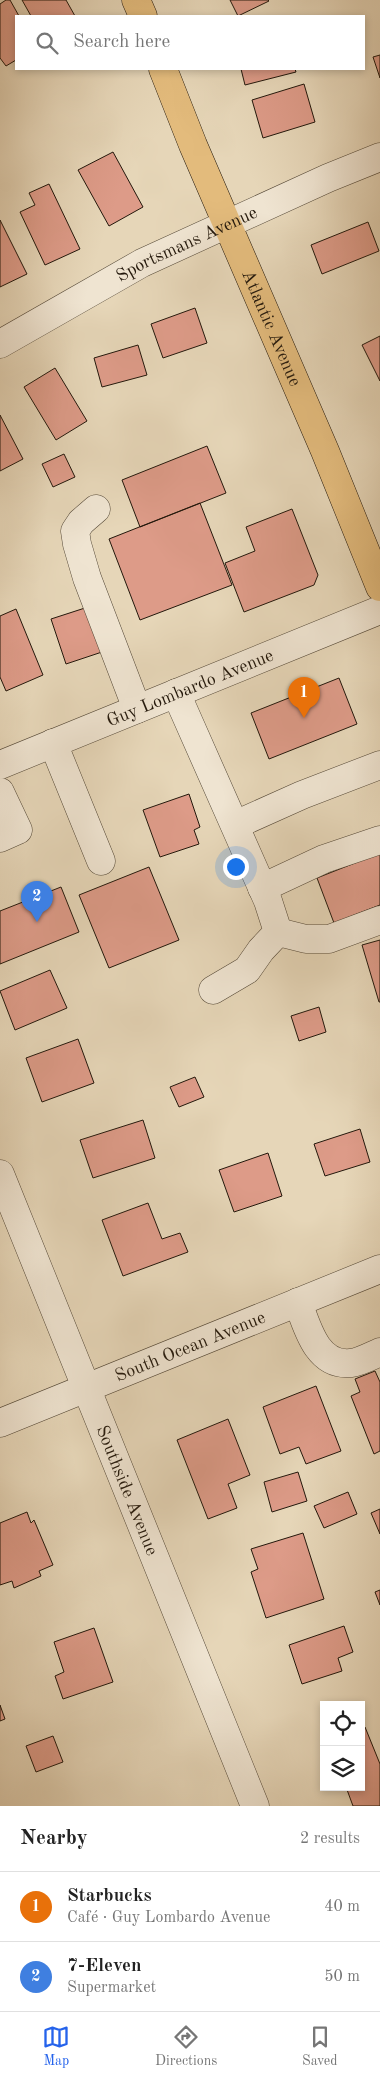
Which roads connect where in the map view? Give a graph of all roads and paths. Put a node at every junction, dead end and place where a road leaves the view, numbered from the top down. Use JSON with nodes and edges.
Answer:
{"nodes":[{"id":1,"x":136,"y":0,"type":"edge"},
{"id":2,"x":143,"y":15,"type":"edge"},
{"id":3,"x":163,"y":70,"type":"edge"},
{"id":4,"x":380,"y":157,"type":"edge"},
{"id":5,"x":228,"y":225,"type":"junction"},
{"id":6,"x":0,"y":344,"type":"edge"},
{"id":7,"x":96,"y":509,"type":"dead end"},
{"id":8,"x":380,"y":587,"type":"edge"},
{"id":9,"x":380,"y":610,"type":"edge"},
{"id":10,"x":176,"y":693,"type":"junction"},
{"id":11,"x":137,"y":709,"type":"junction"},
{"id":12,"x":53,"y":743,"type":"junction"},
{"id":13,"x":0,"y":765,"type":"edge"},
{"id":14,"x":380,"y":765,"type":"edge"},
{"id":15,"x":0,"y":792,"type":"edge"},
{"id":16,"x":235,"y":825,"type":"junction"},
{"id":17,"x":0,"y":838,"type":"edge"},
{"id":18,"x":380,"y":840,"type":"edge"},
{"id":19,"x":101,"y":862,"type":"dead end"},
{"id":20,"x":262,"y":888,"type":"junction"},
{"id":21,"x":380,"y":920,"type":"edge"},
{"id":22,"x":278,"y":932,"type":"junction"},
{"id":23,"x":213,"y":990,"type":"dead end"},
{"id":24,"x":2,"y":1187,"type":"edge"},
{"id":25,"x":380,"y":1268,"type":"edge"},
{"id":26,"x":298,"y":1302,"type":"junction"},
{"id":27,"x":380,"y":1352,"type":"edge"},
{"id":28,"x":87,"y":1388,"type":"junction"},
{"id":29,"x":0,"y":1423,"type":"edge"},
{"id":30,"x":255,"y":1806,"type":"edge"}],
"edges":[{"from":1,"to":2,"type":"main road"},
{"from":3,"to":5,"type":"main road","name":"Atlantic Avenue"},
{"from":4,"to":5,"type":"street","name":"Sportsmans Avenue"},
{"from":5,"to":6,"type":"street","name":"Sportsmans Avenue"},
{"from":5,"to":8,"type":"main road","name":"Atlantic Avenue"},
{"from":7,"to":11,"type":"street"},
{"from":9,"to":10,"type":"street","name":"Guy Lombardo Avenue"},
{"from":10,"to":11,"type":"street","name":"Guy Lombardo Avenue"},
{"from":10,"to":16,"type":"street"},
{"from":11,"to":12,"type":"street","name":"Guy Lombardo Avenue"},
{"from":12,"to":13,"type":"street","name":"Guy Lombardo Avenue"},
{"from":12,"to":19,"type":"street"},
{"from":14,"to":16,"type":"street"},
{"from":15,"to":17,"type":"street"},
{"from":16,"to":20,"type":"street"},
{"from":18,"to":20,"type":"street"},
{"from":20,"to":22,"type":"street"},
{"from":21,"to":22,"type":"street"},
{"from":22,"to":23,"type":"street"},
{"from":24,"to":28,"type":"street","name":"Southside Avenue"},
{"from":25,"to":26,"type":"street","name":"South Ocean Avenue"},
{"from":26,"to":27,"type":"street"},
{"from":26,"to":28,"type":"street","name":"South Ocean Avenue"},
{"from":28,"to":29,"type":"street","name":"South Ocean Avenue"},
{"from":28,"to":30,"type":"street","name":"Southside Avenue"}]}
